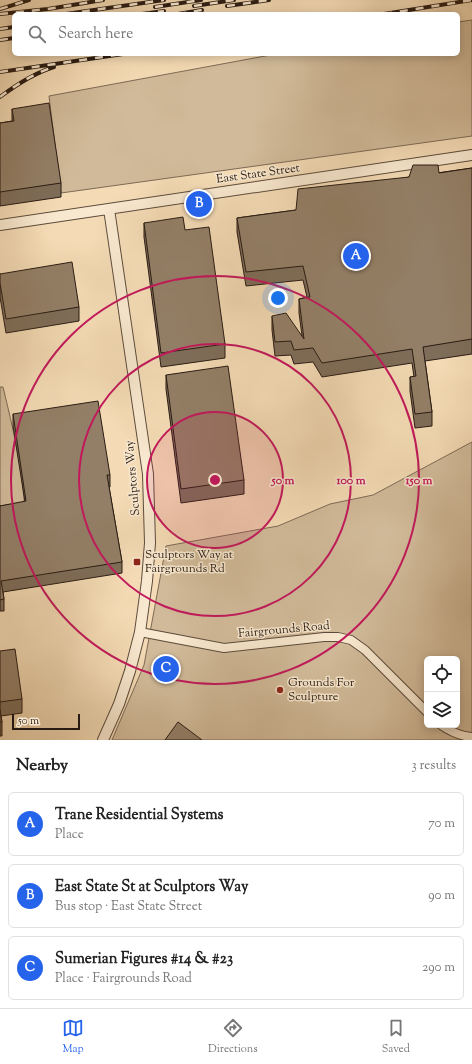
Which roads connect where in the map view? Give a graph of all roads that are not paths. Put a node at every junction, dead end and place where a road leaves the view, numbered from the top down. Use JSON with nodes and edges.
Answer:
{"nodes":[{"id":1,"x":472,"y":155,"type":"edge"},
{"id":2,"x":109,"y":209,"type":"junction"},
{"id":3,"x":0,"y":225,"type":"edge"},
{"id":4,"x":140,"y":632,"type":"junction"},
{"id":5,"x":424,"y":709,"type":"edge"},
{"id":6,"x":446,"y":728,"type":"edge"},
{"id":7,"x":472,"y":737,"type":"edge"},
{"id":8,"x":103,"y":740,"type":"edge"}],
"edges":[{"from":1,"to":2,"type":"street","name":"East State Street"},
{"from":2,"to":3,"type":"street","name":"East State Street"},
{"from":2,"to":4,"type":"street","name":"Sculptors Way"},
{"from":4,"to":5,"type":"street","name":"Fairgrounds Road"},
{"from":4,"to":8,"type":"street","name":"Sculptors Way"},
{"from":6,"to":7,"type":"street"}]}
